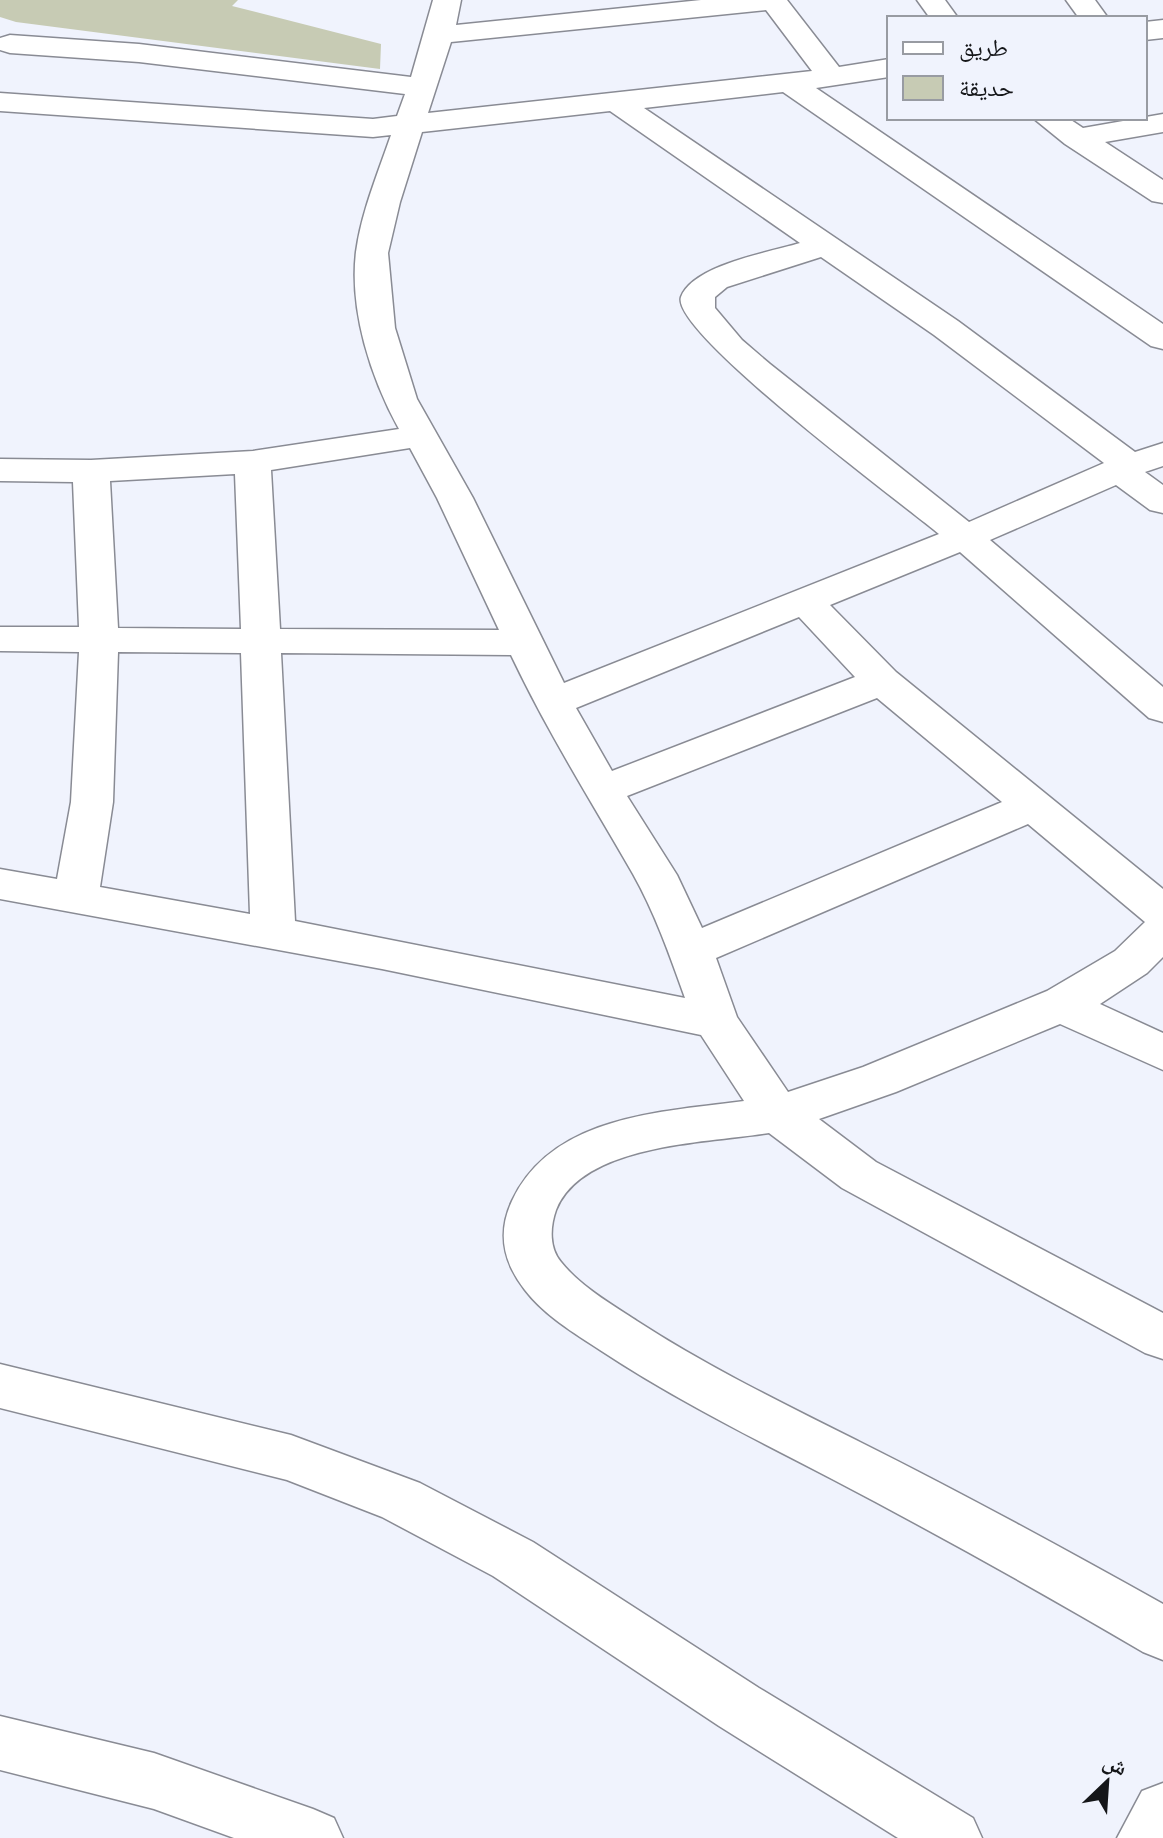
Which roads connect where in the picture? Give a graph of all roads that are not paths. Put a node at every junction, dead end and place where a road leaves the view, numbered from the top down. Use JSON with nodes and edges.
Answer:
{"nodes":[{"id":1,"x":774,"y":0,"type":"edge"},
{"id":2,"x":1080,"y":0,"type":"edge"},
{"id":3,"x":1092,"y":16,"type":"edge"},
{"id":4,"x":443,"y":18,"type":"edge"},
{"id":5,"x":10,"y":44,"type":"dead end"},
{"id":6,"x":887,"y":68,"type":"edge"},
{"id":7,"x":832,"y":77,"type":"junction"},
{"id":8,"x":789,"y":83,"type":"junction"},
{"id":9,"x":421,"y":87,"type":"junction"},
{"id":10,"x":0,"y":102,"type":"edge"},
{"id":11,"x":616,"y":102,"type":"junction"},
{"id":12,"x":1051,"y":120,"type":"edge"},
{"id":13,"x":1163,"y":123,"type":"edge"},
{"id":14,"x":408,"y":125,"type":"junction"},
{"id":15,"x":1076,"y":138,"type":"junction"},
{"id":16,"x":1163,"y":194,"type":"edge"},
{"id":17,"x":827,"y":245,"type":"junction"},
{"id":18,"x":1163,"y":339,"type":"edge"},
{"id":19,"x":420,"y":436,"type":"junction"},
{"id":20,"x":253,"y":462,"type":"junction"},
{"id":21,"x":1137,"y":463,"type":"edge"},
{"id":22,"x":0,"y":470,"type":"edge"},
{"id":23,"x":91,"y":471,"type":"junction"},
{"id":24,"x":1163,"y":502,"type":"edge"},
{"id":25,"x":965,"y":537,"type":"junction"},
{"id":26,"x":805,"y":601,"type":"junction"},
{"id":27,"x":0,"y":639,"type":"edge"},
{"id":28,"x":99,"y":640,"type":"junction"},
{"id":29,"x":260,"y":641,"type":"junction"},
{"id":30,"x":524,"y":643,"type":"junction"},
{"id":31,"x":882,"y":681,"type":"junction"},
{"id":32,"x":553,"y":702,"type":"junction"},
{"id":33,"x":1163,"y":709,"type":"edge"},
{"id":34,"x":602,"y":790,"type":"junction"},
{"id":35,"x":1033,"y":805,"type":"junction"},
{"id":36,"x":0,"y":884,"type":"edge"},
{"id":37,"x":76,"y":898,"type":"junction"},
{"id":38,"x":1163,"y":913,"type":"edge"},
{"id":39,"x":1163,"y":930,"type":"edge"},
{"id":40,"x":273,"y":933,"type":"junction"},
{"id":41,"x":691,"y":951,"type":"junction"},
{"id":42,"x":1062,"y":1005,"type":"junction"},
{"id":43,"x":716,"y":1021,"type":"junction"},
{"id":44,"x":1163,"y":1053,"type":"edge"},
{"id":45,"x":777,"y":1113,"type":"junction"},
{"id":46,"x":1163,"y":1338,"type":"edge"},
{"id":47,"x":0,"y":1386,"type":"edge"},
{"id":48,"x":1163,"y":1634,"type":"edge"},
{"id":49,"x":0,"y":1743,"type":"edge"},
{"id":50,"x":1163,"y":1811,"type":"edge"},
{"id":51,"x":313,"y":1838,"type":"edge"},
{"id":52,"x":952,"y":1838,"type":"edge"},
{"id":53,"x":1147,"y":1838,"type":"edge"}],
"edges":[{"from":1,"to":4,"type":"street"},
{"from":1,"to":7,"type":"street"},
{"from":2,"to":3,"type":"street"},
{"from":4,"to":9,"type":"street"},
{"from":5,"to":9,"type":"street"},
{"from":6,"to":7,"type":"street"},
{"from":7,"to":8,"type":"street"},
{"from":8,"to":11,"type":"street"},
{"from":8,"to":18,"type":"street"},
{"from":9,"to":14,"type":"street"},
{"from":10,"to":14,"type":"street"},
{"from":11,"to":14,"type":"street"},
{"from":11,"to":17,"type":"street"},
{"from":12,"to":15,"type":"street"},
{"from":13,"to":15,"type":"street"},
{"from":14,"to":19,"type":"street"},
{"from":15,"to":16,"type":"street"},
{"from":17,"to":21,"type":"street"},
{"from":17,"to":25,"type":"street"},
{"from":19,"to":20,"type":"street"},
{"from":19,"to":30,"type":"street"},
{"from":20,"to":23,"type":"street"},
{"from":20,"to":29,"type":"street"},
{"from":21,"to":24,"type":"street"},
{"from":21,"to":25,"type":"street"},
{"from":22,"to":23,"type":"street"},
{"from":23,"to":28,"type":"street"},
{"from":25,"to":26,"type":"street"},
{"from":25,"to":33,"type":"street"},
{"from":26,"to":31,"type":"street"},
{"from":26,"to":32,"type":"street"},
{"from":27,"to":28,"type":"street"},
{"from":28,"to":29,"type":"street"},
{"from":28,"to":37,"type":"street"},
{"from":29,"to":30,"type":"street"},
{"from":29,"to":40,"type":"street"},
{"from":30,"to":32,"type":"street"},
{"from":31,"to":34,"type":"street"},
{"from":31,"to":35,"type":"street"},
{"from":32,"to":34,"type":"street"},
{"from":34,"to":41,"type":"street"},
{"from":35,"to":38,"type":"street"},
{"from":35,"to":41,"type":"street"},
{"from":36,"to":37,"type":"street"},
{"from":37,"to":40,"type":"street"},
{"from":39,"to":42,"type":"street"},
{"from":40,"to":43,"type":"street"},
{"from":41,"to":43,"type":"street"},
{"from":42,"to":44,"type":"street"},
{"from":42,"to":45,"type":"street"},
{"from":43,"to":45,"type":"street"},
{"from":45,"to":46,"type":"street"},
{"from":45,"to":48,"type":"street"},
{"from":47,"to":52,"type":"street"},
{"from":49,"to":51,"type":"street"},
{"from":50,"to":53,"type":"street"}]}
